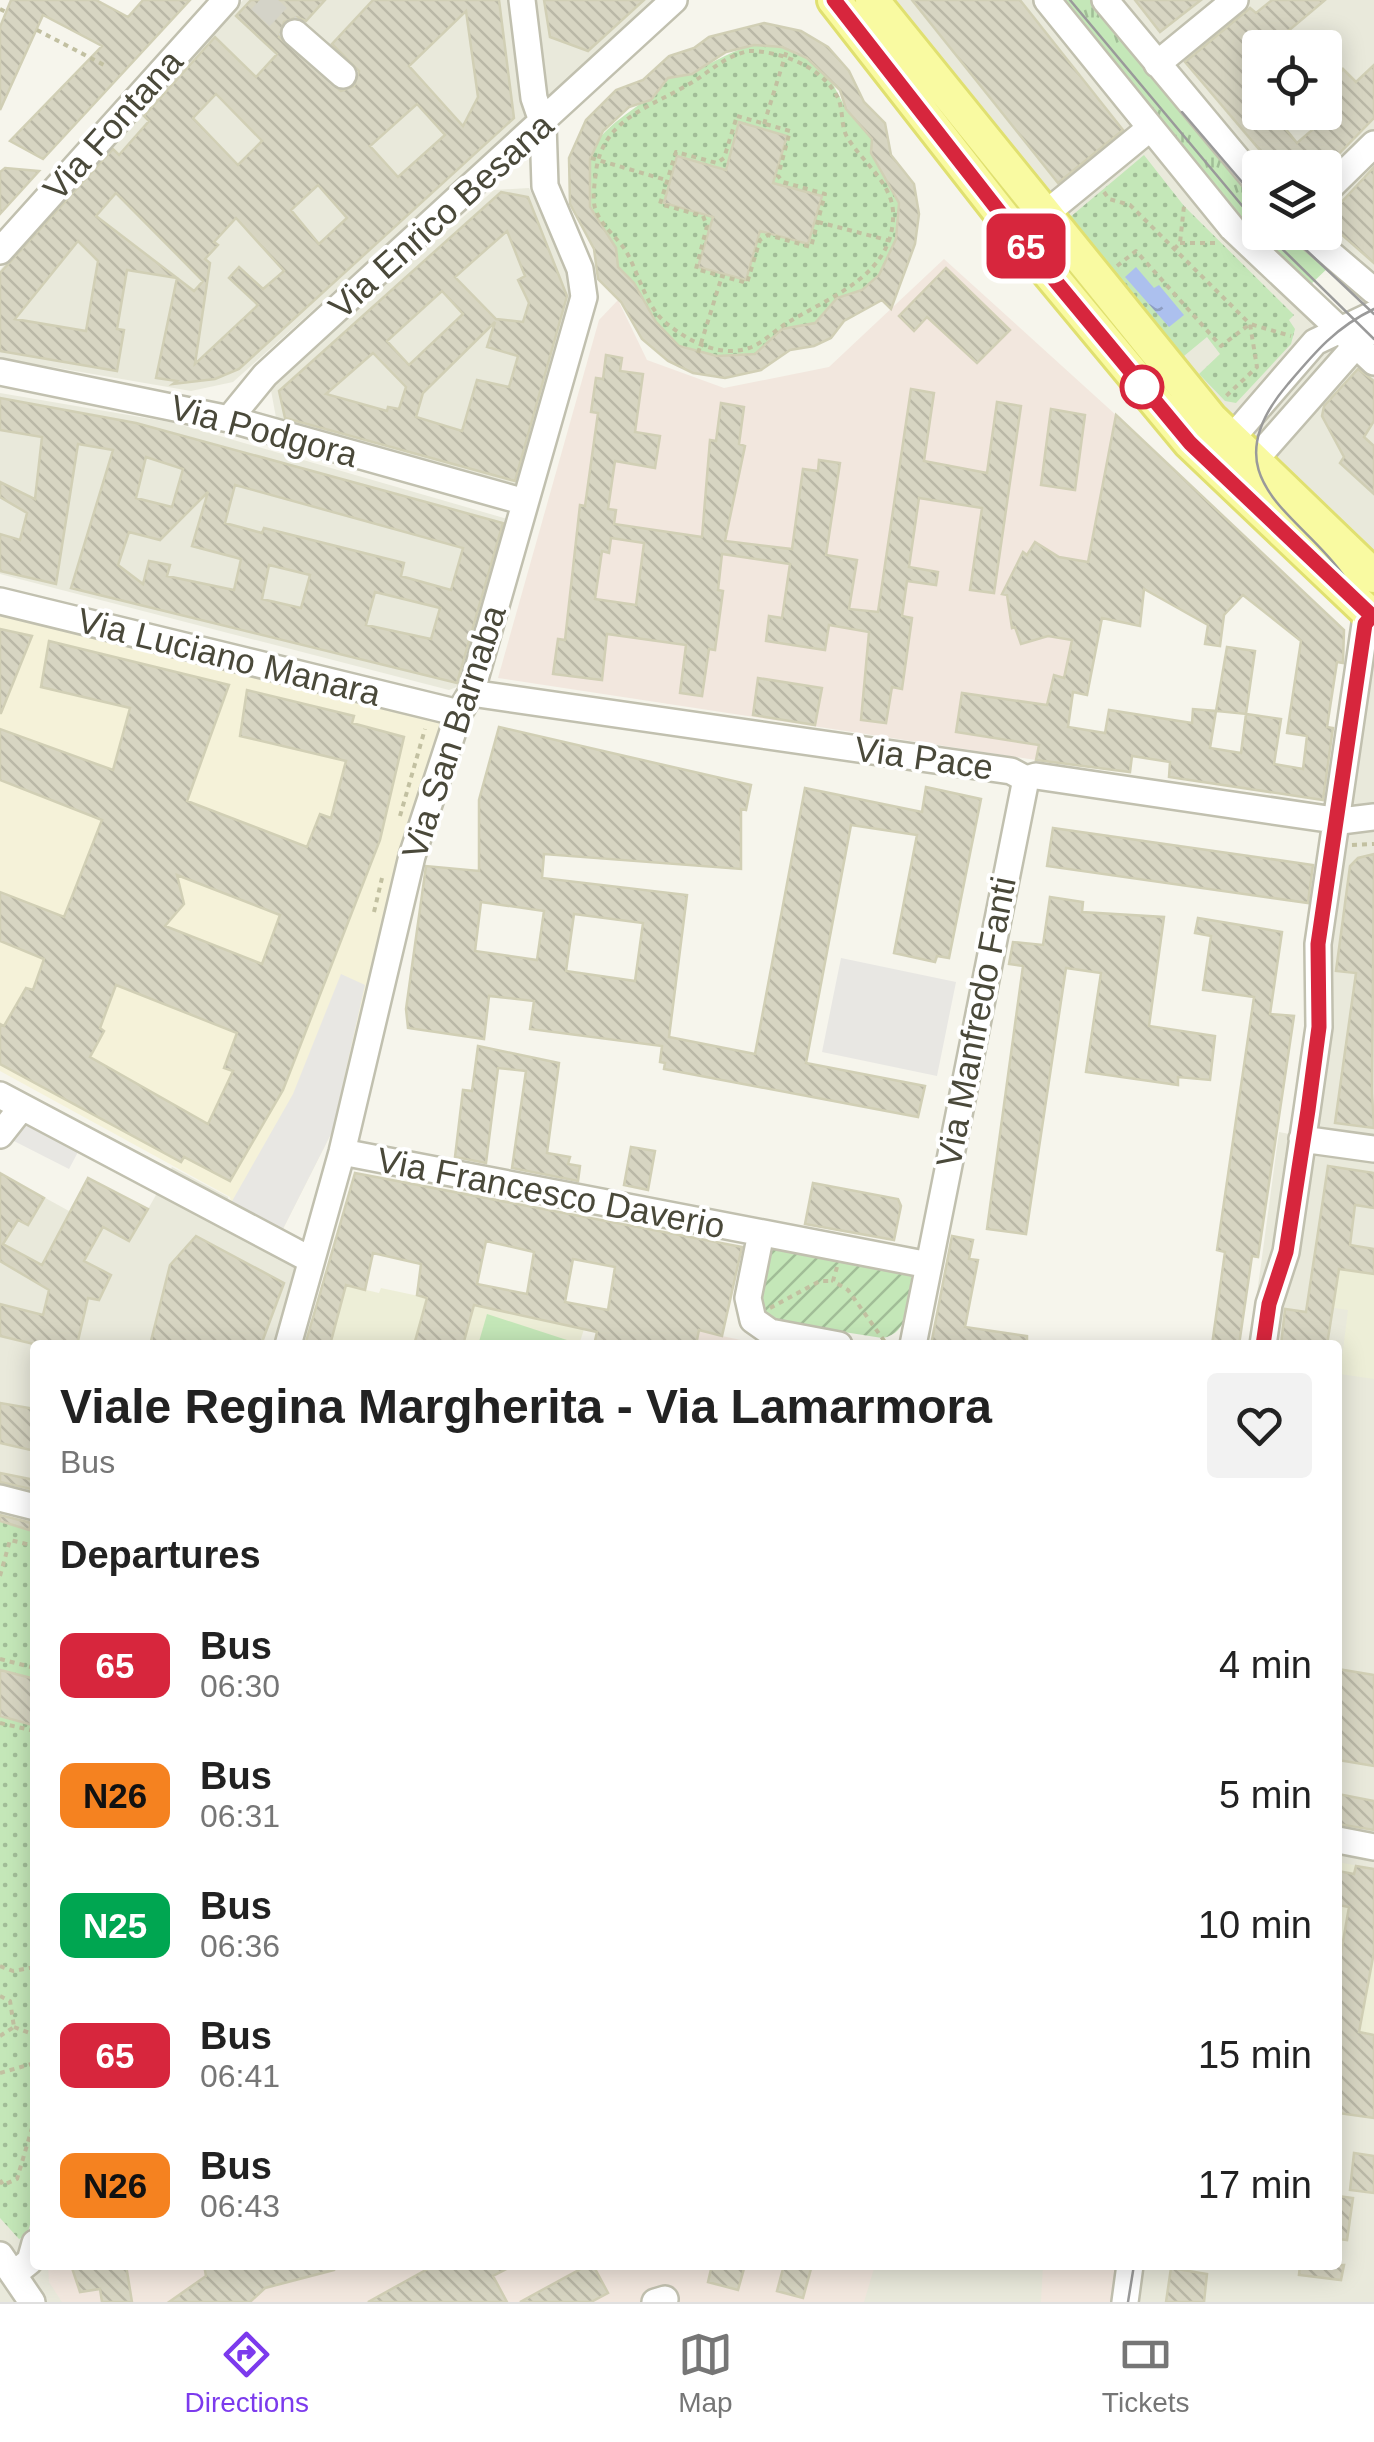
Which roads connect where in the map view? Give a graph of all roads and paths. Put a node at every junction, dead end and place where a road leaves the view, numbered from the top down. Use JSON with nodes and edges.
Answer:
{"nodes":[{"id":1,"x":226,"y":0,"type":"edge"},
{"id":2,"x":522,"y":0,"type":"edge"},
{"id":3,"x":683,"y":0,"type":"edge"},
{"id":4,"x":834,"y":0,"type":"edge"},
{"id":5,"x":872,"y":0,"type":"edge"},
{"id":6,"x":1047,"y":0,"type":"edge"},
{"id":7,"x":1105,"y":0,"type":"edge"},
{"id":8,"x":1235,"y":0,"type":"edge"},
{"id":9,"x":666,"y":8,"type":"edge"},
{"id":10,"x":0,"y":9,"type":"edge"},
{"id":11,"x":6,"y":12,"type":"dead end"},
{"id":12,"x":37,"y":30,"type":"dead end"},
{"id":13,"x":295,"y":32,"type":"tunnel mouth"},
{"id":14,"x":786,"y":52,"type":"junction"},
{"id":15,"x":1157,"y":64,"type":"junction"},
{"id":16,"x":106,"y":66,"type":"dead end"},
{"id":17,"x":343,"y":75,"type":"dead end"},
{"id":18,"x":544,"y":124,"type":"junction"},
{"id":19,"x":764,"y":124,"type":"junction"},
{"id":20,"x":1149,"y":129,"type":"junction"},
{"id":21,"x":1374,"y":144,"type":"edge"},
{"id":22,"x":591,"y":158,"type":"dead end"},
{"id":23,"x":598,"y":160,"type":"junction"},
{"id":24,"x":1242,"y":165,"type":"edge"},
{"id":25,"x":1342,"y":175,"type":"edge"},
{"id":26,"x":666,"y":180,"type":"junction"},
{"id":27,"x":1102,"y":188,"type":"dead end"},
{"id":28,"x":1191,"y":202,"type":"dead end"},
{"id":29,"x":818,"y":222,"type":"junction"},
{"id":30,"x":1031,"y":226,"type":"junction"},
{"id":31,"x":1223,"y":238,"type":"dead end"},
{"id":32,"x":892,"y":241,"type":"junction"},
{"id":33,"x":1180,"y":242,"type":"junction"},
{"id":34,"x":1174,"y":249,"type":"junction"},
{"id":35,"x":1326,"y":250,"type":"edge"},
{"id":36,"x":0,"y":251,"type":"edge"},
{"id":37,"x":1112,"y":270,"type":"dead end"},
{"id":38,"x":722,"y":276,"type":"junction"},
{"id":39,"x":1374,"y":291,"type":"edge"},
{"id":40,"x":1374,"y":314,"type":"edge"},
{"id":41,"x":1250,"y":324,"type":"junction"},
{"id":42,"x":1374,"y":325,"type":"edge"},
{"id":43,"x":1295,"y":337,"type":"dead end"},
{"id":44,"x":701,"y":345,"type":"junction"},
{"id":45,"x":1356,"y":346,"type":"edge"},
{"id":46,"x":698,"y":352,"type":"dead end"},
{"id":47,"x":0,"y":372,"type":"edge"},
{"id":48,"x":1223,"y":399,"type":"dead end"},
{"id":49,"x":229,"y":419,"type":"junction"},
{"id":50,"x":1232,"y":462,"type":"junction"},
{"id":51,"x":525,"y":502,"type":"junction"},
{"id":52,"x":1374,"y":576,"type":"edge"},
{"id":53,"x":0,"y":600,"type":"edge"},
{"id":54,"x":1373,"y":615,"type":"edge"},
{"id":55,"x":465,"y":703,"type":"junction"},
{"id":56,"x":1026,"y":779,"type":"junction"},
{"id":57,"x":1374,"y":817,"type":"edge"},
{"id":58,"x":1336,"y":818,"type":"junction"},
{"id":59,"x":1347,"y":844,"type":"dead end"},
{"id":60,"x":1374,"y":844,"type":"edge"},
{"id":61,"x":11,"y":1101,"type":"edge"},
{"id":62,"x":0,"y":1135,"type":"edge"},
{"id":63,"x":1302,"y":1139,"type":"junction"},
{"id":64,"x":1374,"y":1149,"type":"edge"},
{"id":65,"x":342,"y":1152,"type":"junction"},
{"id":66,"x":761,"y":1233,"type":"junction"},
{"id":67,"x":311,"y":1260,"type":"junction"},
{"id":68,"x":838,"y":1260,"type":"dead end"},
{"id":69,"x":929,"y":1266,"type":"junction"},
{"id":70,"x":834,"y":1281,"type":"junction"},
{"id":71,"x":760,"y":1314,"type":"dead end"},
{"id":72,"x":289,"y":1340,"type":"edge"},
{"id":73,"x":812,"y":1340,"type":"edge"},
{"id":74,"x":884,"y":1340,"type":"edge"},
{"id":75,"x":915,"y":1340,"type":"edge"},
{"id":76,"x":1263,"y":1340,"type":"edge"},
{"id":77,"x":0,"y":1498,"type":"edge"},
{"id":78,"x":30,"y":1506,"type":"edge"},
{"id":79,"x":30,"y":1545,"type":"edge"},
{"id":80,"x":0,"y":1576,"type":"edge"},
{"id":81,"x":0,"y":1659,"type":"edge"},
{"id":82,"x":30,"y":1667,"type":"edge"},
{"id":83,"x":0,"y":1723,"type":"edge"},
{"id":84,"x":30,"y":1731,"type":"edge"},
{"id":85,"x":1342,"y":1841,"type":"edge"},
{"id":86,"x":1374,"y":1847,"type":"edge"},
{"id":87,"x":0,"y":1966,"type":"edge"},
{"id":88,"x":30,"y":1968,"type":"edge"},
{"id":89,"x":0,"y":1996,"type":"edge"},
{"id":90,"x":14,"y":2027,"type":"junction"},
{"id":91,"x":30,"y":2032,"type":"edge"},
{"id":92,"x":0,"y":2036,"type":"edge"},
{"id":93,"x":30,"y":2064,"type":"edge"},
{"id":94,"x":1,"y":2072,"type":"edge"},
{"id":95,"x":30,"y":2135,"type":"edge"},
{"id":96,"x":0,"y":2180,"type":"edge"},
{"id":97,"x":7,"y":2264,"type":"edge"},
{"id":98,"x":1129,"y":2270,"type":"edge"},
{"id":99,"x":32,"y":2302,"type":"edge"},
{"id":100,"x":1125,"y":2302,"type":"edge"}],
"edges":[{"from":1,"to":36,"type":"street","name":"Via Fontana"},
{"from":2,"to":18,"type":"street","name":"Via San Barnaba"},
{"from":3,"to":9,"type":"street","name":"Via Enrico Besana"},
{"from":4,"to":30,"type":"main road"},
{"from":5,"to":30,"type":"main road"},
{"from":6,"to":20,"type":"street"},
{"from":7,"to":15,"type":"street"},
{"from":8,"to":15,"type":"street"},
{"from":9,"to":18,"type":"street","name":"Via Enrico Besana"},
{"from":10,"to":11,"type":"path"},
{"from":12,"to":16,"type":"path"},
{"from":13,"to":17,"type":"street"},
{"from":14,"to":19,"type":"path"},
{"from":14,"to":23,"type":"path"},
{"from":14,"to":32,"type":"path"},
{"from":15,"to":24,"type":"street"},
{"from":18,"to":49,"type":"street","name":"Via Enrico Besana"},
{"from":18,"to":51,"type":"street","name":"Via San Barnaba"},
{"from":19,"to":26,"type":"path"},
{"from":19,"to":29,"type":"path"},
{"from":20,"to":30,"type":"street"},
{"from":20,"to":45,"type":"street"},
{"from":21,"to":25,"type":"street"},
{"from":22,"to":23,"type":"path"},
{"from":23,"to":26,"type":"path"},
{"from":23,"to":44,"type":"path"},
{"from":26,"to":38,"type":"path"},
{"from":27,"to":34,"type":"path"},
{"from":28,"to":33,"type":"path"},
{"from":29,"to":32,"type":"path"},
{"from":29,"to":38,"type":"path"},
{"from":30,"to":50,"type":"main road"},
{"from":31,"to":33,"type":"path"},
{"from":32,"to":44,"type":"path"},
{"from":33,"to":34,"type":"path"},
{"from":34,"to":41,"type":"path"},
{"from":35,"to":39,"type":"street"},
{"from":37,"to":41,"type":"path"},
{"from":38,"to":44,"type":"path"},
{"from":40,"to":45,"type":"street"},
{"from":41,"to":43,"type":"path"},
{"from":41,"to":48,"type":"path"},
{"from":42,"to":45,"type":"street"},
{"from":44,"to":46,"type":"path"},
{"from":45,"to":50,"type":"street"},
{"from":47,"to":49,"type":"street","name":"Via Podgora"},
{"from":49,"to":51,"type":"street","name":"Via Podgora"},
{"from":50,"to":52,"type":"main road"},
{"from":50,"to":54,"type":"main road"},
{"from":51,"to":55,"type":"street","name":"Via San Barnaba"},
{"from":53,"to":55,"type":"street","name":"Via Luciano Manara"},
{"from":54,"to":58,"type":"street"},
{"from":55,"to":56,"type":"street","name":"Via Pace"},
{"from":55,"to":65,"type":"street","name":"Via San Barnaba"},
{"from":56,"to":58,"type":"street","name":"Via Pace"},
{"from":56,"to":69,"type":"street","name":"Via Manfredo Fanti"},
{"from":57,"to":58,"type":"street","name":"Via Pace"},
{"from":58,"to":63,"type":"street"},
{"from":59,"to":60,"type":"path"},
{"from":61,"to":62,"type":"street"},
{"from":61,"to":67,"type":"street"},
{"from":63,"to":64,"type":"street"},
{"from":63,"to":76,"type":"street"},
{"from":65,"to":66,"type":"street","name":"Via Francesco Daverio"},
{"from":65,"to":67,"type":"street","name":"Via San Barnaba"},
{"from":66,"to":69,"type":"street","name":"Via Francesco Daverio"},
{"from":66,"to":73,"type":"street"},
{"from":67,"to":72,"type":"street","name":"Via San Barnaba"},
{"from":68,"to":70,"type":"path"},
{"from":69,"to":75,"type":"street","name":"Via Manfredo Fanti"},
{"from":70,"to":71,"type":"path"},
{"from":70,"to":74,"type":"path"},
{"from":77,"to":78,"type":"street"},
{"from":79,"to":80,"type":"path"},
{"from":81,"to":82,"type":"path"},
{"from":83,"to":84,"type":"path"},
{"from":85,"to":86,"type":"street"},
{"from":87,"to":88,"type":"path"},
{"from":89,"to":90,"type":"path"},
{"from":90,"to":91,"type":"path"},
{"from":90,"to":92,"type":"path"},
{"from":93,"to":94,"type":"path"},
{"from":95,"to":96,"type":"path"},
{"from":97,"to":99,"type":"street"},
{"from":98,"to":100,"type":"street"}]}
